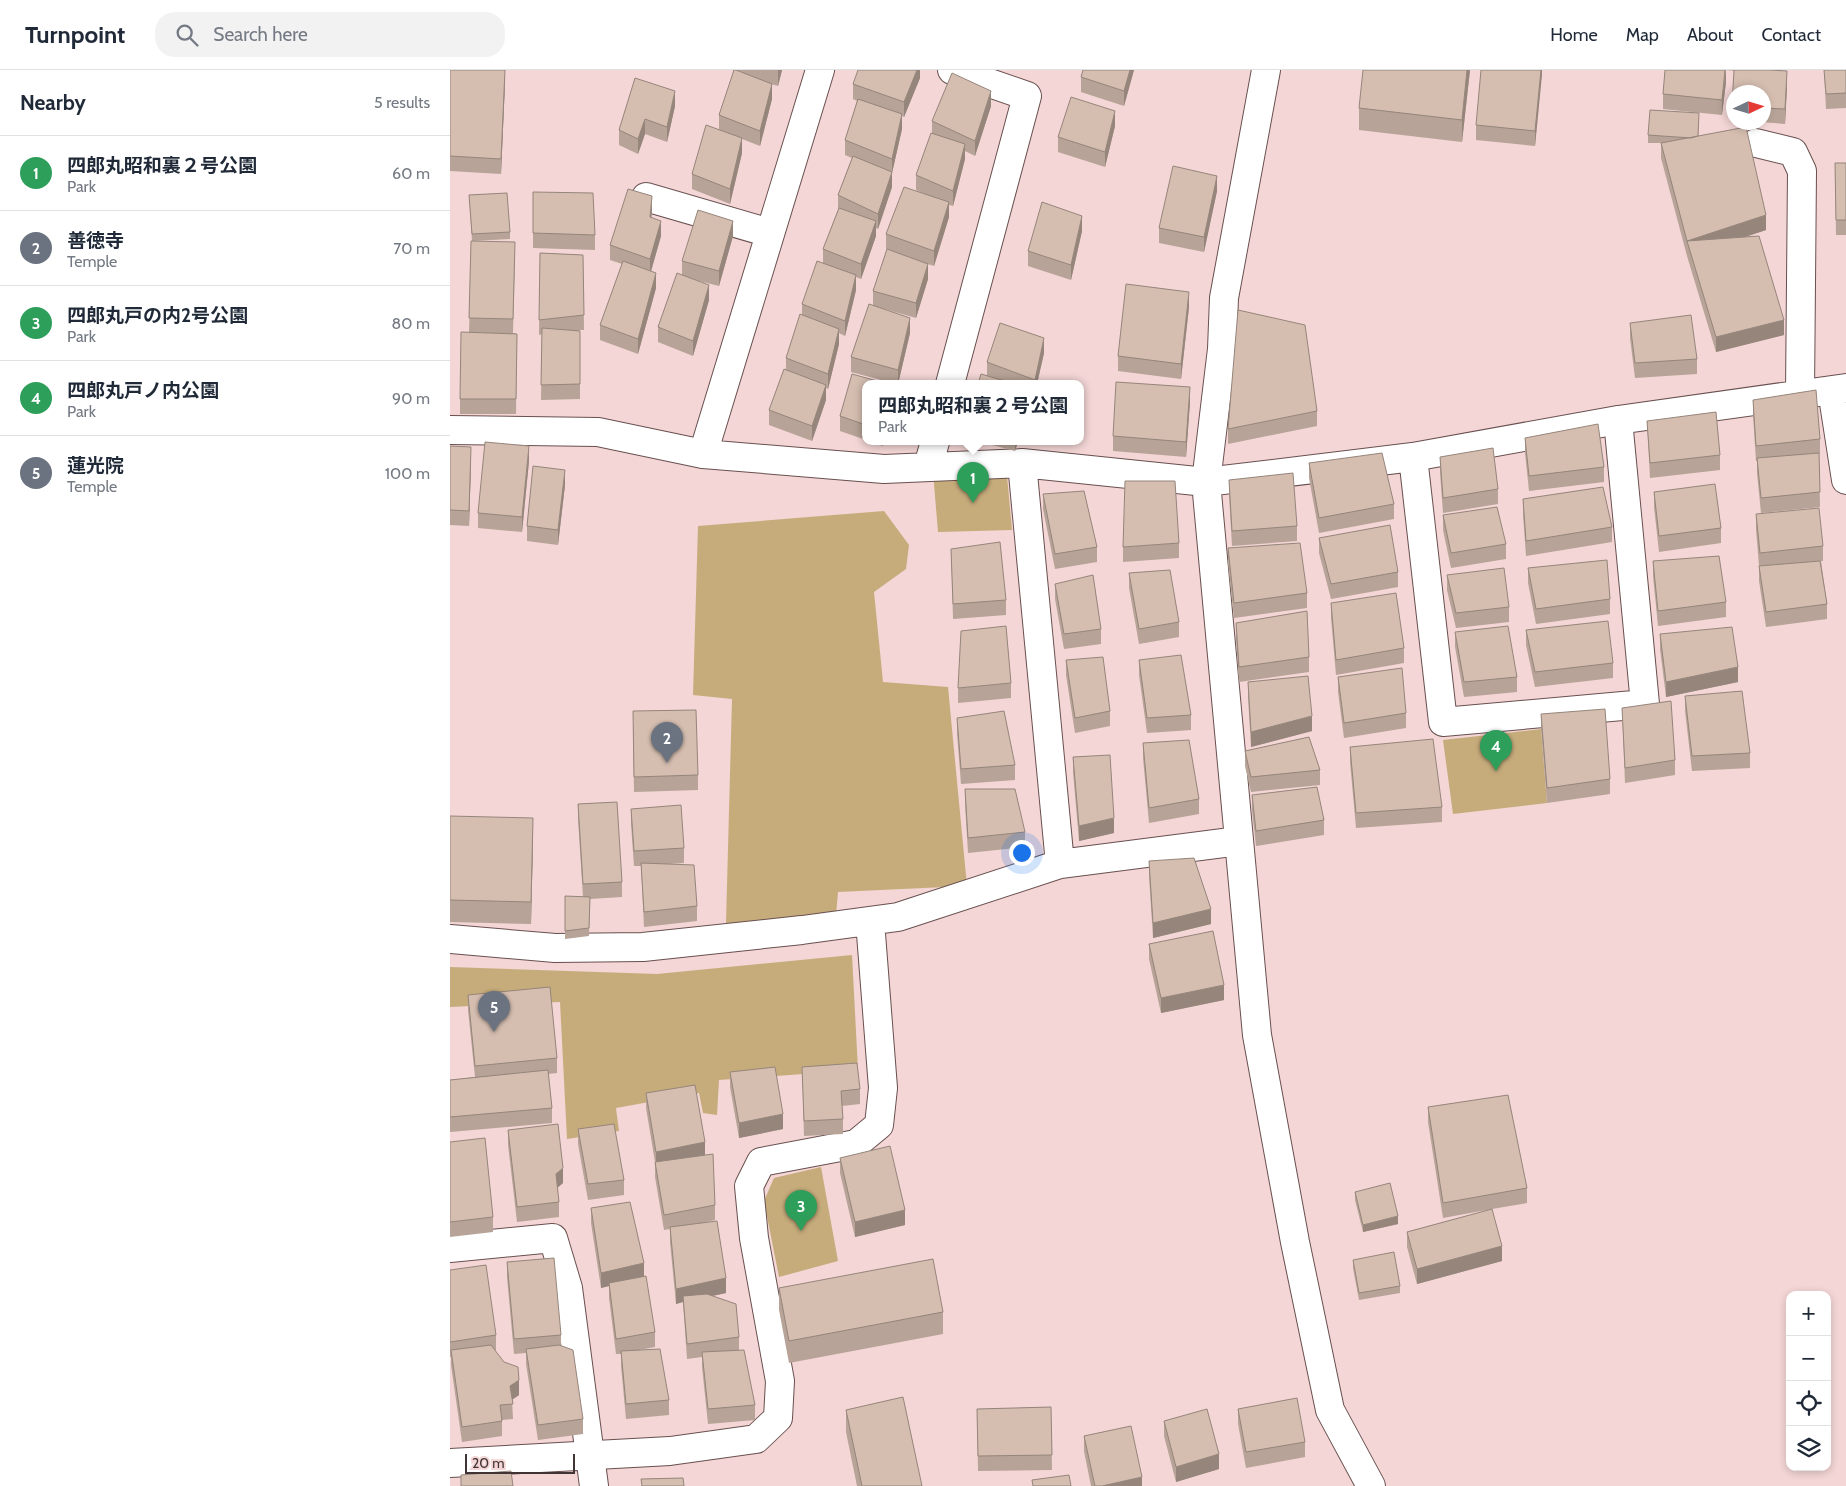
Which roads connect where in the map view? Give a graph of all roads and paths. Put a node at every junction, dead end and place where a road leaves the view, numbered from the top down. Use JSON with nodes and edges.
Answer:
{"nodes":[{"id":1,"x":820,"y":70,"type":"edge"},
{"id":2,"x":952,"y":70,"type":"edge"},
{"id":3,"x":1266,"y":70,"type":"edge"},
{"id":4,"x":1756,"y":143,"type":"dead end"},
{"id":5,"x":646,"y":197,"type":"edge"},
{"id":6,"x":770,"y":233,"type":"junction"},
{"id":7,"x":951,"y":380,"type":"edge"},
{"id":8,"x":1839,"y":389,"type":"edge"},
{"id":9,"x":1800,"y":394,"type":"junction"},
{"id":10,"x":1618,"y":420,"type":"junction"},
{"id":11,"x":450,"y":430,"type":"edge"},
{"id":12,"x":703,"y":454,"type":"junction"},
{"id":13,"x":931,"y":454,"type":"edge"},
{"id":14,"x":1412,"y":457,"type":"junction"},
{"id":15,"x":1022,"y":463,"type":"junction"},
{"id":16,"x":1846,"y":480,"type":"edge"},
{"id":17,"x":1206,"y":482,"type":"junction"},
{"id":18,"x":1239,"y":840,"type":"junction"},
{"id":19,"x":1060,"y":864,"type":"junction"},
{"id":20,"x":870,"y":921,"type":"junction"},
{"id":21,"x":450,"y":939,"type":"edge"},
{"id":22,"x":450,"y":1248,"type":"edge"},
{"id":23,"x":591,"y":1455,"type":"junction"},
{"id":24,"x":450,"y":1463,"type":"edge"},
{"id":25,"x":594,"y":1486,"type":"edge"},
{"id":26,"x":1371,"y":1486,"type":"edge"}],
"edges":[{"from":1,"to":6,"type":"street"},
{"from":2,"to":7,"type":"street"},
{"from":3,"to":17,"type":"street"},
{"from":4,"to":9,"type":"street"},
{"from":5,"to":6,"type":"street"},
{"from":6,"to":12,"type":"street"},
{"from":8,"to":9,"type":"street"},
{"from":8,"to":16,"type":"street"},
{"from":9,"to":10,"type":"street"},
{"from":10,"to":14,"type":"street"},
{"from":10,"to":14,"type":"street"},
{"from":11,"to":12,"type":"street"},
{"from":12,"to":13,"type":"street"},
{"from":13,"to":15,"type":"street"},
{"from":14,"to":17,"type":"street"},
{"from":15,"to":17,"type":"street"},
{"from":15,"to":19,"type":"street"},
{"from":17,"to":18,"type":"street"},
{"from":18,"to":19,"type":"street"},
{"from":18,"to":26,"type":"street"},
{"from":19,"to":20,"type":"street"},
{"from":20,"to":21,"type":"street"},
{"from":20,"to":23,"type":"street"},
{"from":22,"to":23,"type":"street"},
{"from":23,"to":24,"type":"street"},
{"from":23,"to":25,"type":"street"}]}
